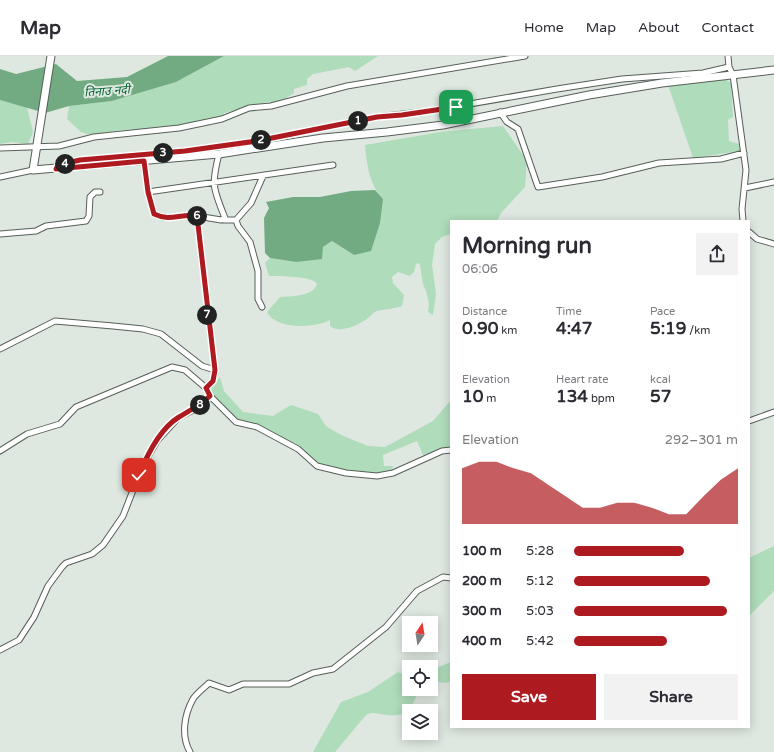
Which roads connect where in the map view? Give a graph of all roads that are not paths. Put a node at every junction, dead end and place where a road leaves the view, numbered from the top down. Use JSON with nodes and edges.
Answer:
{"nodes":[{"id":1,"x":51,"y":56,"type":"edge"},
{"id":2,"x":525,"y":56,"type":"edge"},
{"id":3,"x":728,"y":56,"type":"edge"},
{"id":4,"x":729,"y":67,"type":"junction"},
{"id":5,"x":774,"y":70,"type":"edge"},
{"id":6,"x":733,"y":75,"type":"junction"},
{"id":7,"x":500,"y":112,"type":"junction"},
{"id":8,"x":37,"y":145,"type":"junction"},
{"id":9,"x":0,"y":148,"type":"edge"},
{"id":10,"x":744,"y":153,"type":"junction"},
{"id":11,"x":219,"y":154,"type":"junction"},
{"id":12,"x":144,"y":161,"type":"junction"},
{"id":13,"x":333,"y":165,"type":"dead end"},
{"id":14,"x":56,"y":169,"type":"junction"},
{"id":15,"x":33,"y":170,"type":"junction"},
{"id":16,"x":263,"y":176,"type":"junction"},
{"id":17,"x":0,"y":177,"type":"edge"},
{"id":18,"x":213,"y":182,"type":"junction"},
{"id":19,"x":774,"y":182,"type":"edge"},
{"id":20,"x":745,"y":188,"type":"junction"},
{"id":21,"x":100,"y":192,"type":"dead end"},
{"id":22,"x":148,"y":192,"type":"junction"},
{"id":23,"x":197,"y":216,"type":"junction"},
{"id":24,"x":224,"y":220,"type":"junction"},
{"id":25,"x":236,"y":220,"type":"junction"},
{"id":26,"x":743,"y":220,"type":"edge"},
{"id":27,"x":750,"y":233,"type":"edge"},
{"id":28,"x":0,"y":234,"type":"edge"},
{"id":29,"x":774,"y":244,"type":"edge"},
{"id":30,"x":262,"y":308,"type":"dead end"},
{"id":31,"x":0,"y":349,"type":"edge"},
{"id":32,"x":215,"y":370,"type":"junction"},
{"id":33,"x":206,"y":388,"type":"junction"},
{"id":34,"x":210,"y":396,"type":"junction"},
{"id":35,"x":774,"y":412,"type":"edge"},
{"id":36,"x":750,"y":421,"type":"edge"},
{"id":37,"x":450,"y":450,"type":"edge"},
{"id":38,"x":0,"y":451,"type":"edge"},
{"id":39,"x":450,"y":578,"type":"edge"},
{"id":40,"x":0,"y":650,"type":"edge"},
{"id":41,"x":190,"y":752,"type":"edge"}],
"edges":[{"from":1,"to":8,"type":"street"},
{"from":2,"to":8,"type":"street"},
{"from":3,"to":4,"type":"street"},
{"from":4,"to":6,"type":"street"},
{"from":4,"to":14,"type":"street"},
{"from":5,"to":6,"type":"street"},
{"from":6,"to":7,"type":"street"},
{"from":6,"to":10,"type":"street"},
{"from":7,"to":10,"type":"street"},
{"from":7,"to":11,"type":"street"},
{"from":8,"to":9,"type":"street"},
{"from":8,"to":15,"type":"street"},
{"from":10,"to":20,"type":"street"},
{"from":11,"to":12,"type":"street"},
{"from":11,"to":18,"type":"street"},
{"from":12,"to":14,"type":"street"},
{"from":12,"to":22,"type":"street"},
{"from":13,"to":16,"type":"street"},
{"from":14,"to":15,"type":"street"},
{"from":15,"to":17,"type":"street"},
{"from":16,"to":18,"type":"street"},
{"from":16,"to":25,"type":"street"},
{"from":18,"to":22,"type":"street"},
{"from":18,"to":24,"type":"street"},
{"from":19,"to":20,"type":"street"},
{"from":20,"to":26,"type":"street"},
{"from":21,"to":28,"type":"street"},
{"from":22,"to":23,"type":"street"},
{"from":23,"to":24,"type":"street"},
{"from":23,"to":32,"type":"street"},
{"from":24,"to":25,"type":"street"},
{"from":25,"to":30,"type":"street"},
{"from":27,"to":29,"type":"street"},
{"from":31,"to":32,"type":"street"},
{"from":32,"to":33,"type":"street"},
{"from":33,"to":34,"type":"street"},
{"from":33,"to":38,"type":"street"},
{"from":34,"to":37,"type":"street"},
{"from":34,"to":40,"type":"street"},
{"from":35,"to":36,"type":"street"},
{"from":39,"to":41,"type":"street"}]}
